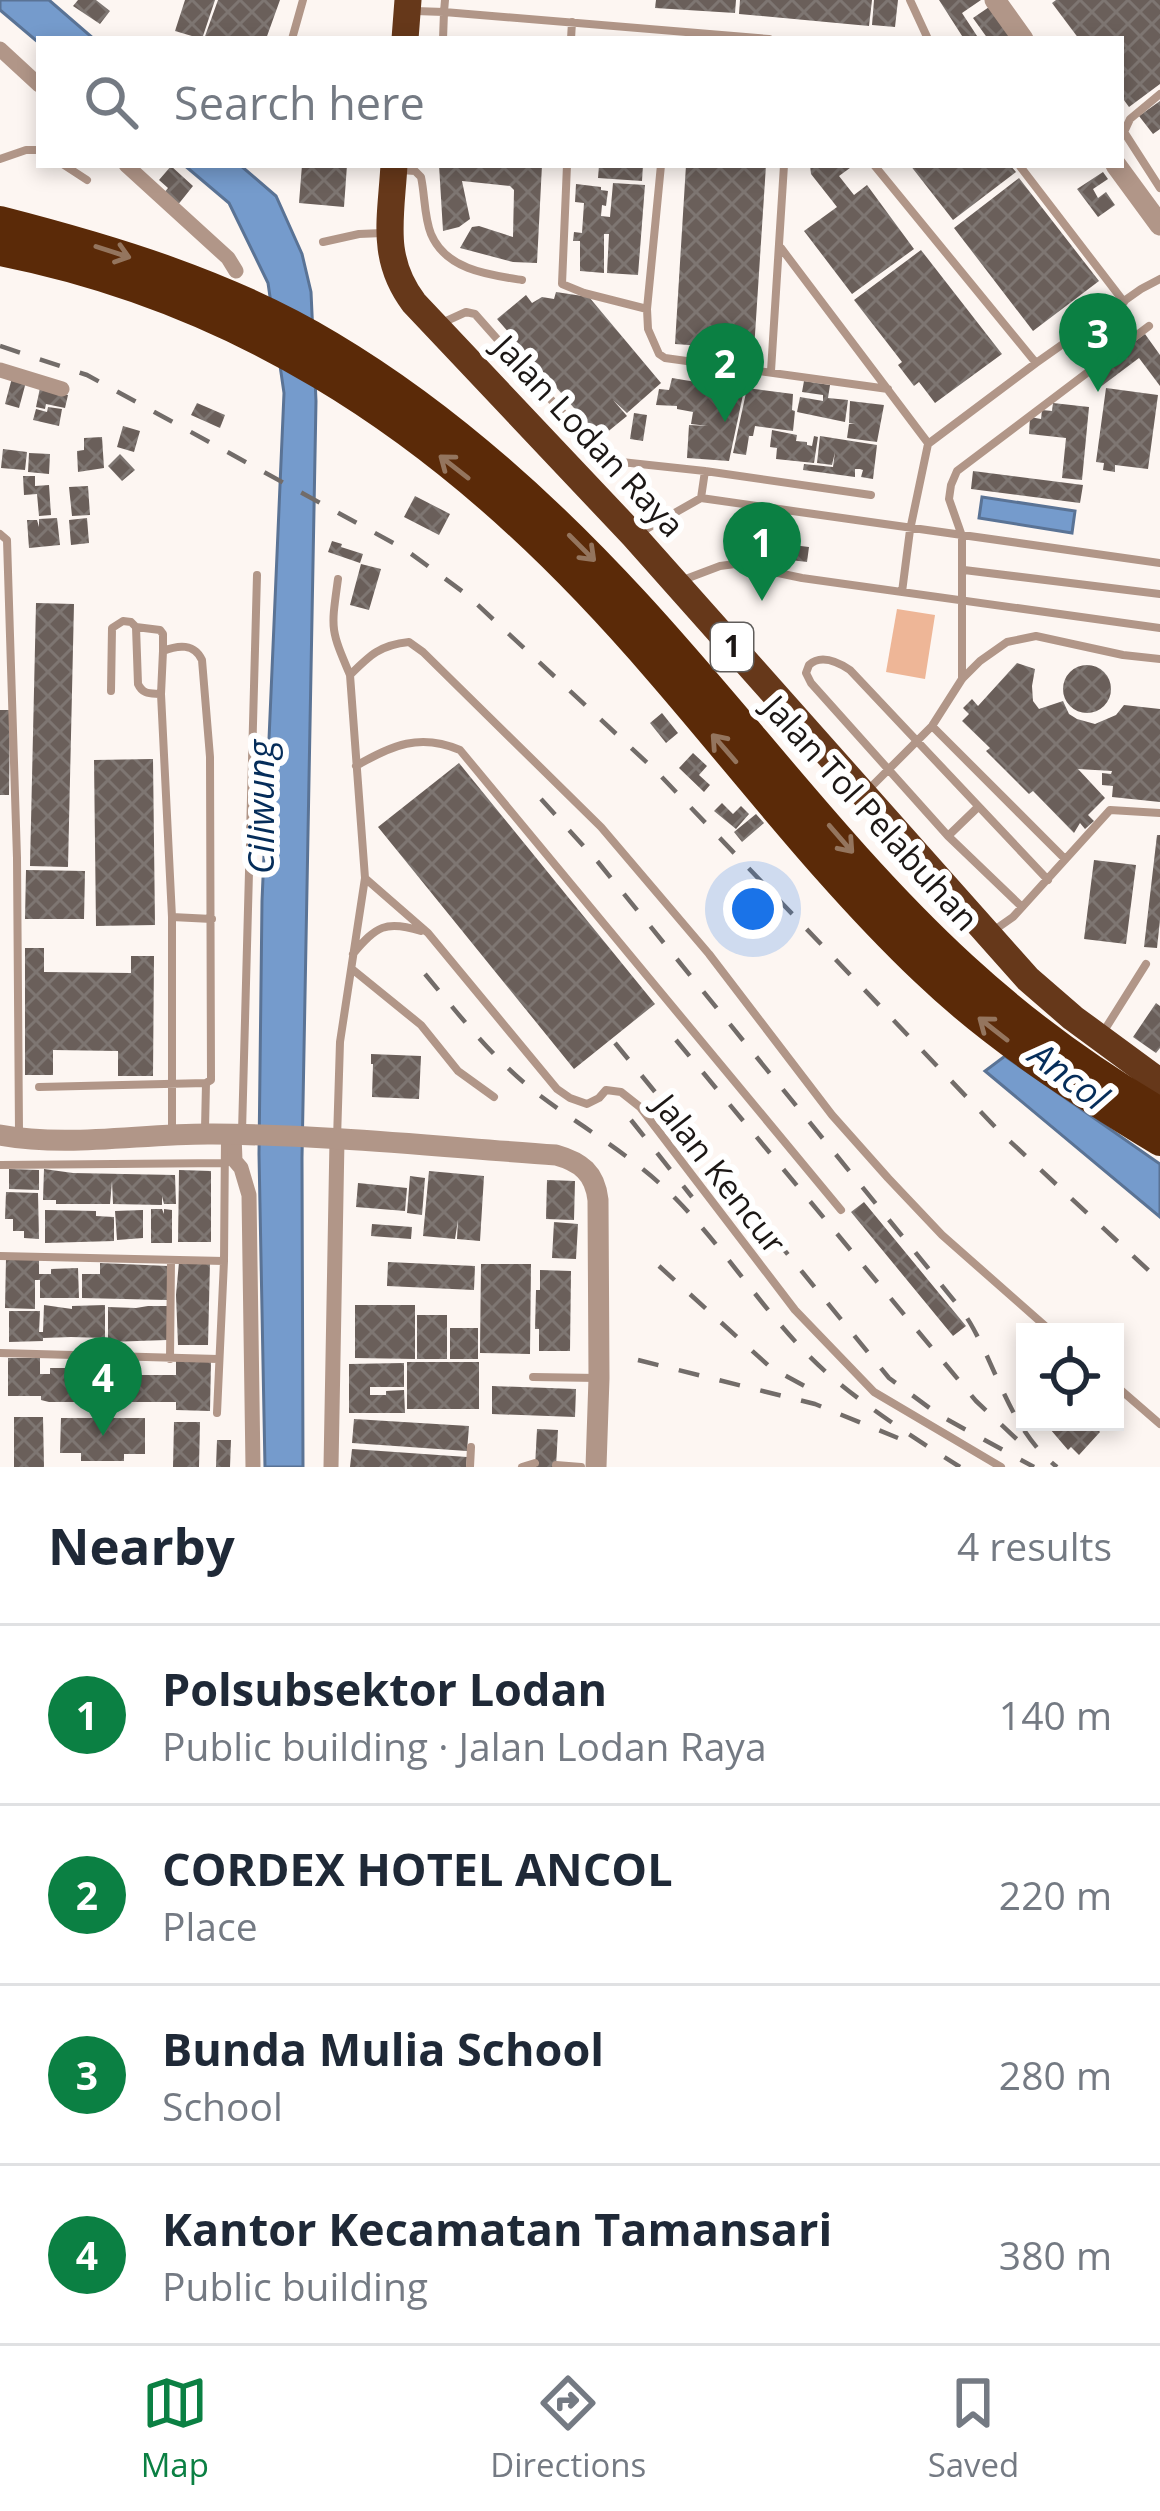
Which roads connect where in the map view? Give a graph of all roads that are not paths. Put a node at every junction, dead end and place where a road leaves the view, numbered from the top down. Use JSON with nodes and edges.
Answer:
{"nodes":[{"id":1,"x":303,"y":0,"type":"edge"},
{"id":2,"x":445,"y":0,"type":"edge"},
{"id":3,"x":910,"y":0,"type":"edge"},
{"id":4,"x":995,"y":0,"type":"edge"},
{"id":5,"x":444,"y":12,"type":"junction"},
{"id":6,"x":406,"y":16,"type":"edge"},
{"id":7,"x":572,"y":22,"type":"junction"},
{"id":8,"x":674,"y":35,"type":"edge"},
{"id":9,"x":293,"y":36,"type":"edge"},
{"id":10,"x":442,"y":36,"type":"edge"},
{"id":11,"x":571,"y":36,"type":"edge"},
{"id":12,"x":927,"y":36,"type":"edge"},
{"id":13,"x":1021,"y":36,"type":"edge"},
{"id":14,"x":0,"y":49,"type":"edge"},
{"id":15,"x":36,"y":82,"type":"edge"},
{"id":16,"x":1160,"y":94,"type":"edge"},
{"id":17,"x":36,"y":150,"type":"edge"},
{"id":18,"x":0,"y":159,"type":"edge"},
{"id":19,"x":69,"y":168,"type":"edge"},
{"id":20,"x":129,"y":168,"type":"edge"},
{"id":21,"x":394,"y":168,"type":"edge"},
{"id":22,"x":399,"y":168,"type":"edge"},
{"id":23,"x":567,"y":168,"type":"edge"},
{"id":24,"x":661,"y":168,"type":"edge"},
{"id":25,"x":784,"y":168,"type":"edge"},
{"id":26,"x":876,"y":168,"type":"edge"},
{"id":27,"x":1021,"y":168,"type":"edge"},
{"id":28,"x":1118,"y":168,"type":"edge"},
{"id":29,"x":88,"y":180,"type":"dead end"},
{"id":30,"x":1160,"y":188,"type":"edge"},
{"id":31,"x":0,"y":221,"type":"edge"},
{"id":32,"x":1160,"y":225,"type":"edge"},
{"id":33,"x":391,"y":233,"type":"junction"},
{"id":34,"x":323,"y":242,"type":"dead end"},
{"id":35,"x":781,"y":248,"type":"junction"},
{"id":36,"x":0,"y":251,"type":"edge"},
{"id":37,"x":236,"y":271,"type":"dead end"},
{"id":38,"x":1160,"y":279,"type":"edge"},
{"id":39,"x":522,"y":280,"type":"dead end"},
{"id":40,"x":1124,"y":302,"type":"junction"},
{"id":41,"x":647,"y":309,"type":"junction"},
{"id":42,"x":1149,"y":326,"type":"dead end"},
{"id":43,"x":437,"y":327,"type":"junction"},
{"id":44,"x":1036,"y":363,"type":"junction"},
{"id":45,"x":0,"y":370,"type":"edge"},
{"id":46,"x":771,"y":371,"type":"junction"},
{"id":47,"x":888,"y":388,"type":"junction"},
{"id":48,"x":62,"y":389,"type":"dead end"},
{"id":49,"x":928,"y":443,"type":"junction"},
{"id":50,"x":705,"y":471,"type":"junction"},
{"id":51,"x":871,"y":495,"type":"dead end"},
{"id":52,"x":701,"y":498,"type":"junction"},
{"id":53,"x":910,"y":530,"type":"junction"},
{"id":54,"x":0,"y":534,"type":"edge"},
{"id":55,"x":634,"y":536,"type":"junction"},
{"id":56,"x":962,"y":536,"type":"junction"},
{"id":57,"x":1160,"y":563,"type":"edge"},
{"id":58,"x":964,"y":571,"type":"junction"},
{"id":59,"x":257,"y":575,"type":"dead end"},
{"id":60,"x":338,"y":579,"type":"dead end"},
{"id":61,"x":676,"y":583,"type":"junction"},
{"id":62,"x":902,"y":592,"type":"junction"},
{"id":63,"x":1160,"y":594,"type":"edge"},
{"id":64,"x":963,"y":602,"type":"junction"},
{"id":65,"x":136,"y":627,"type":"junction"},
{"id":66,"x":1160,"y":628,"type":"edge"},
{"id":67,"x":163,"y":651,"type":"junction"},
{"id":68,"x":1160,"y":659,"type":"edge"},
{"id":69,"x":350,"y":675,"type":"junction"},
{"id":70,"x":962,"y":679,"type":"junction"},
{"id":71,"x":0,"y":689,"type":"edge"},
{"id":72,"x":11,"y":690,"type":"junction"},
{"id":73,"x":111,"y":691,"type":"dead end"},
{"id":74,"x":161,"y":694,"type":"junction"},
{"id":75,"x":932,"y":726,"type":"junction"},
{"id":76,"x":918,"y":742,"type":"junction"},
{"id":77,"x":950,"y":745,"type":"junction"},
{"id":78,"x":934,"y":760,"type":"junction"},
{"id":79,"x":356,"y":766,"type":"junction"},
{"id":80,"x":887,"y":770,"type":"junction"},
{"id":81,"x":862,"y":796,"type":"junction"},
{"id":82,"x":977,"y":808,"type":"junction"},
{"id":83,"x":1160,"y":813,"type":"edge"},
{"id":84,"x":948,"y":836,"type":"junction"},
{"id":85,"x":1065,"y":859,"type":"junction"},
{"id":86,"x":365,"y":878,"type":"junction"},
{"id":87,"x":1048,"y":880,"type":"junction"},
{"id":88,"x":1022,"y":907,"type":"junction"},
{"id":89,"x":172,"y":917,"type":"junction"},
{"id":90,"x":212,"y":919,"type":"junction"},
{"id":91,"x":428,"y":933,"type":"junction"},
{"id":92,"x":986,"y":935,"type":"junction"},
{"id":93,"x":352,"y":956,"type":"junction"},
{"id":94,"x":1146,"y":964,"type":"dead end"},
{"id":95,"x":350,"y":968,"type":"junction"},
{"id":96,"x":1099,"y":1038,"type":"junction"},
{"id":97,"x":1160,"y":1082,"type":"edge"},
{"id":98,"x":172,"y":1083,"type":"junction"},
{"id":99,"x":206,"y":1083,"type":"junction"},
{"id":100,"x":39,"y":1088,"type":"dead end"},
{"id":101,"x":494,"y":1097,"type":"dead end"},
{"id":102,"x":1160,"y":1112,"type":"edge"},
{"id":103,"x":6,"y":1132,"type":"edge"},
{"id":104,"x":231,"y":1134,"type":"junction"},
{"id":105,"x":168,"y":1135,"type":"junction"},
{"id":106,"x":327,"y":1139,"type":"junction"},
{"id":107,"x":1160,"y":1141,"type":"edge"},
{"id":108,"x":230,"y":1162,"type":"junction"},
{"id":109,"x":0,"y":1165,"type":"edge"},
{"id":110,"x":842,"y":1210,"type":"dead end"},
{"id":111,"x":0,"y":1256,"type":"edge"},
{"id":112,"x":171,"y":1260,"type":"junction"},
{"id":113,"x":224,"y":1261,"type":"junction"},
{"id":114,"x":1042,"y":1323,"type":"edge"},
{"id":115,"x":0,"y":1354,"type":"edge"},
{"id":116,"x":170,"y":1359,"type":"junction"},
{"id":117,"x":218,"y":1359,"type":"junction"},
{"id":118,"x":533,"y":1377,"type":"dead end"},
{"id":119,"x":599,"y":1378,"type":"junction"},
{"id":120,"x":1124,"y":1392,"type":"edge"},
{"id":121,"x":217,"y":1412,"type":"dead end"},
{"id":122,"x":1160,"y":1424,"type":"edge"},
{"id":123,"x":471,"y":1447,"type":"dead end"},
{"id":124,"x":535,"y":1463,"type":"dead end"},
{"id":125,"x":556,"y":1465,"type":"edge"},
{"id":126,"x":254,"y":1467,"type":"edge"},
{"id":127,"x":331,"y":1467,"type":"edge"},
{"id":128,"x":470,"y":1467,"type":"edge"},
{"id":129,"x":522,"y":1467,"type":"edge"},
{"id":130,"x":581,"y":1467,"type":"edge"},
{"id":131,"x":596,"y":1467,"type":"edge"},
{"id":132,"x":1001,"y":1467,"type":"edge"}],
"edges":[{"from":1,"to":9,"type":"lane"},
{"from":2,"to":5,"type":"lane"},
{"from":3,"to":12,"type":"lane"},
{"from":4,"to":13,"type":"street"},
{"from":5,"to":6,"type":"lane"},
{"from":5,"to":7,"type":"lane"},
{"from":5,"to":10,"type":"lane"},
{"from":7,"to":8,"type":"lane"},
{"from":7,"to":11,"type":"lane"},
{"from":14,"to":15,"type":"street"},
{"from":16,"to":30,"type":"lane"},
{"from":17,"to":18,"type":"lane"},
{"from":19,"to":29,"type":"lane"},
{"from":20,"to":37,"type":"street"},
{"from":21,"to":33,"type":"highway","name":"Jalan Lodan Raya","number":"1"},
{"from":22,"to":39,"type":"lane"},
{"from":23,"to":41,"type":"lane"},
{"from":24,"to":41,"type":"lane"},
{"from":25,"to":35,"type":"lane"},
{"from":26,"to":44,"type":"lane"},
{"from":27,"to":40,"type":"lane"},
{"from":28,"to":32,"type":"street"},
{"from":31,"to":102,"type":"highway","name":"Jalan Tol Pelabuhan","number":"1","one_way":true},
{"from":33,"to":34,"type":"lane"},
{"from":33,"to":43,"type":"highway","name":"Jalan Lodan Raya","number":"1"},
{"from":35,"to":46,"type":"lane"},
{"from":35,"to":47,"type":"lane"},
{"from":107,"to":36,"type":"highway","name":"Jalan Tol Pelabuhan","number":"1","one_way":true},
{"from":38,"to":40,"type":"lane"},
{"from":40,"to":44,"type":"lane"},
{"from":41,"to":46,"type":"lane"},
{"from":42,"to":56,"type":"lane"},
{"from":43,"to":50,"type":"lane"},
{"from":43,"to":55,"type":"highway","name":"Jalan Lodan Raya","number":"1"},
{"from":44,"to":49,"type":"lane"},
{"from":45,"to":48,"type":"street"},
{"from":46,"to":47,"type":"lane"},
{"from":47,"to":49,"type":"lane"},
{"from":49,"to":53,"type":"lane"},
{"from":50,"to":51,"type":"lane"},
{"from":50,"to":52,"type":"lane"},
{"from":52,"to":53,"type":"lane"},
{"from":52,"to":55,"type":"lane"},
{"from":53,"to":56,"type":"lane"},
{"from":53,"to":62,"type":"lane"},
{"from":54,"to":72,"type":"lane"},
{"from":55,"to":61,"type":"highway","name":"Jalan Lodan Raya","number":"1"},
{"from":56,"to":57,"type":"lane"},
{"from":56,"to":58,"type":"lane"},
{"from":58,"to":63,"type":"lane"},
{"from":58,"to":64,"type":"lane"},
{"from":59,"to":104,"type":"lane"},
{"from":60,"to":69,"type":"lane"},
{"from":61,"to":62,"type":"lane"},
{"from":61,"to":81,"type":"highway","name":"Jalan Lodan Raya","number":"1"},
{"from":62,"to":64,"type":"lane"},
{"from":64,"to":66,"type":"lane"},
{"from":64,"to":70,"type":"lane"},
{"from":65,"to":67,"type":"lane"},
{"from":65,"to":73,"type":"lane"},
{"from":65,"to":74,"type":"lane"},
{"from":67,"to":74,"type":"lane"},
{"from":67,"to":90,"type":"lane"},
{"from":68,"to":70,"type":"lane"},
{"from":69,"to":79,"type":"lane"},
{"from":69,"to":114,"type":"lane"},
{"from":70,"to":75,"type":"lane"},
{"from":71,"to":72,"type":"lane"},
{"from":72,"to":103,"type":"lane"},
{"from":74,"to":89,"type":"lane"},
{"from":75,"to":76,"type":"lane"},
{"from":75,"to":77,"type":"lane"},
{"from":76,"to":78,"type":"lane"},
{"from":76,"to":80,"type":"lane"},
{"from":76,"to":80,"type":"lane"},
{"from":77,"to":78,"type":"lane"},
{"from":77,"to":85,"type":"lane"},
{"from":78,"to":82,"type":"lane"},
{"from":79,"to":86,"type":"lane"},
{"from":79,"to":110,"type":"lane","name":"Jalan Kencur"},
{"from":80,"to":81,"type":"lane"},
{"from":80,"to":84,"type":"lane"},
{"from":81,"to":92,"type":"highway","name":"Jalan Lodan Raya","number":"1"},
{"from":82,"to":84,"type":"lane"},
{"from":82,"to":87,"type":"lane"},
{"from":83,"to":85,"type":"lane"},
{"from":84,"to":88,"type":"lane"},
{"from":85,"to":87,"type":"lane"},
{"from":86,"to":91,"type":"lane","name":"Jalan Kencur"},
{"from":86,"to":93,"type":"lane"},
{"from":87,"to":88,"type":"lane"},
{"from":88,"to":92,"type":"lane"},
{"from":89,"to":90,"type":"lane"},
{"from":89,"to":98,"type":"lane"},
{"from":90,"to":99,"type":"lane"},
{"from":91,"to":93,"type":"lane"},
{"from":91,"to":132,"type":"lane","name":"Jalan Kencur"},
{"from":92,"to":96,"type":"highway","name":"Jalan Lodan Raya","number":"1"},
{"from":93,"to":95,"type":"lane"},
{"from":94,"to":96,"type":"lane"},
{"from":95,"to":101,"type":"lane"},
{"from":95,"to":106,"type":"lane"},
{"from":96,"to":97,"type":"highway","name":"Jalan Lodan Raya","number":"1"},
{"from":98,"to":99,"type":"lane"},
{"from":98,"to":100,"type":"lane"},
{"from":98,"to":105,"type":"lane"},
{"from":99,"to":104,"type":"lane"},
{"from":103,"to":105,"type":"street"},
{"from":104,"to":105,"type":"street"},
{"from":104,"to":106,"type":"street"},
{"from":104,"to":108,"type":"street"},
{"from":106,"to":119,"type":"street"},
{"from":106,"to":127,"type":"street"},
{"from":108,"to":109,"type":"lane"},
{"from":108,"to":113,"type":"lane"},
{"from":108,"to":126,"type":"street"},
{"from":111,"to":112,"type":"lane"},
{"from":112,"to":113,"type":"lane"},
{"from":112,"to":116,"type":"lane"},
{"from":113,"to":117,"type":"lane"},
{"from":115,"to":116,"type":"lane"},
{"from":116,"to":117,"type":"lane"},
{"from":117,"to":121,"type":"lane"},
{"from":118,"to":119,"type":"lane"},
{"from":119,"to":131,"type":"street"},
{"from":120,"to":122,"type":"lane"},
{"from":123,"to":128,"type":"lane"},
{"from":124,"to":129,"type":"lane"},
{"from":125,"to":130,"type":"lane"}]}
